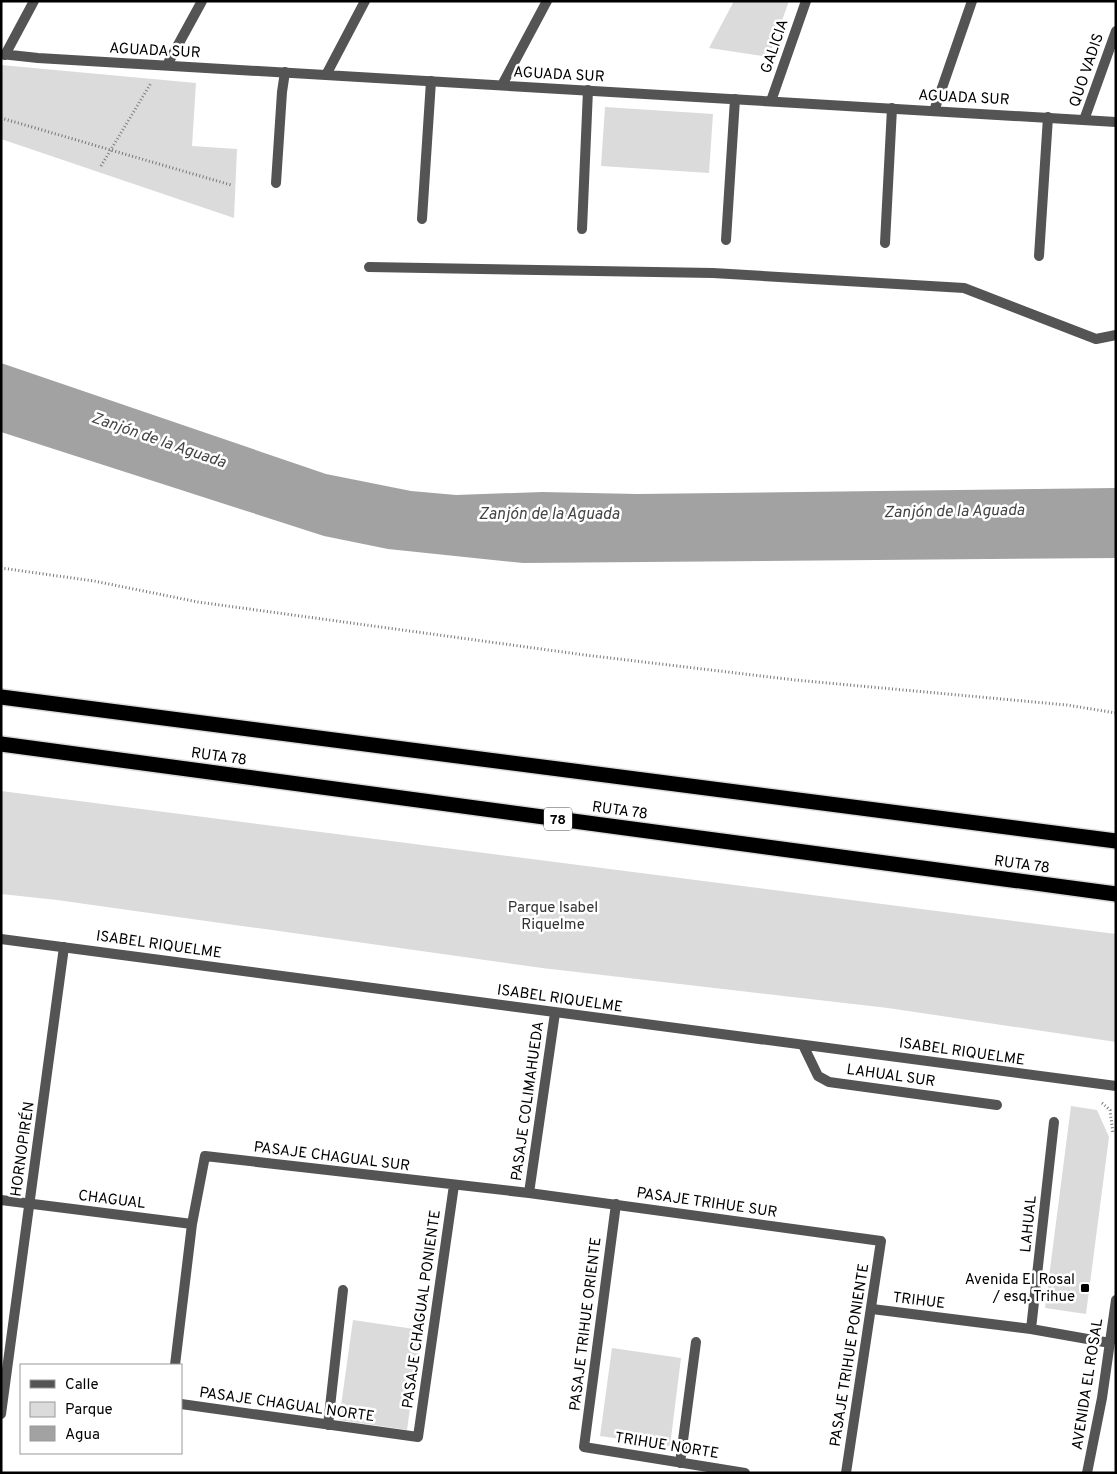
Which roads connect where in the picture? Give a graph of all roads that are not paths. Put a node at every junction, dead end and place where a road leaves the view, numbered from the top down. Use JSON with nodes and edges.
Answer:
{"nodes":[{"id":1,"x":34,"y":1,"type":"edge"},
{"id":2,"x":202,"y":1,"type":"edge"},
{"id":3,"x":366,"y":1,"type":"edge"},
{"id":4,"x":547,"y":1,"type":"edge"},
{"id":5,"x":806,"y":1,"type":"edge"},
{"id":6,"x":972,"y":1,"type":"edge"},
{"id":7,"x":1116,"y":31,"type":"edge"},
{"id":8,"x":3,"y":54,"type":"edge"},
{"id":9,"x":167,"y":66,"type":"junction"},
{"id":10,"x":285,"y":72,"type":"junction"},
{"id":11,"x":326,"y":75,"type":"junction"},
{"id":12,"x":430,"y":81,"type":"junction"},
{"id":13,"x":502,"y":85,"type":"junction"},
{"id":14,"x":588,"y":90,"type":"junction"},
{"id":15,"x":735,"y":99,"type":"junction"},
{"id":16,"x":771,"y":101,"type":"junction"},
{"id":17,"x":892,"y":108,"type":"junction"},
{"id":18,"x":934,"y":111,"type":"junction"},
{"id":19,"x":1048,"y":117,"type":"junction"},
{"id":20,"x":1084,"y":120,"type":"junction"},
{"id":21,"x":1116,"y":122,"type":"edge"},
{"id":22,"x":276,"y":182,"type":"dead end"},
{"id":23,"x":422,"y":219,"type":"dead end"},
{"id":24,"x":582,"y":229,"type":"dead end"},
{"id":25,"x":726,"y":240,"type":"dead end"},
{"id":26,"x":885,"y":243,"type":"dead end"},
{"id":27,"x":1039,"y":256,"type":"dead end"},
{"id":28,"x":369,"y":267,"type":"dead end"},
{"id":29,"x":1116,"y":335,"type":"edge"},
{"id":30,"x":1,"y":698,"type":"edge"},
{"id":31,"x":1,"y":744,"type":"edge"},
{"id":32,"x":1116,"y":841,"type":"edge"},
{"id":33,"x":1116,"y":894,"type":"edge"},
{"id":34,"x":1,"y":939,"type":"edge"},
{"id":35,"x":64,"y":947,"type":"junction"},
{"id":36,"x":555,"y":1013,"type":"junction"},
{"id":37,"x":803,"y":1045,"type":"junction"},
{"id":38,"x":1116,"y":1086,"type":"edge"},
{"id":39,"x":996,"y":1105,"type":"dead end"},
{"id":40,"x":1054,"y":1122,"type":"dead end"},
{"id":41,"x":454,"y":1185,"type":"junction"},
{"id":42,"x":529,"y":1193,"type":"junction"},
{"id":43,"x":1,"y":1200,"type":"edge"},
{"id":44,"x":29,"y":1204,"type":"junction"},
{"id":45,"x":616,"y":1204,"type":"junction"},
{"id":46,"x":192,"y":1224,"type":"junction"},
{"id":47,"x":881,"y":1241,"type":"joint"},
{"id":48,"x":344,"y":1290,"type":"dead end"},
{"id":49,"x":1116,"y":1300,"type":"edge"},
{"id":50,"x":872,"y":1309,"type":"junction"},
{"id":51,"x":1032,"y":1328,"type":"junction"},
{"id":52,"x":696,"y":1342,"type":"dead end"},
{"id":53,"x":1110,"y":1343,"type":"junction"},
{"id":54,"x":175,"y":1364,"type":"edge"},
{"id":55,"x":182,"y":1404,"type":"edge"},
{"id":56,"x":1,"y":1414,"type":"edge"},
{"id":57,"x":328,"y":1425,"type":"junction"},
{"id":58,"x":418,"y":1437,"type":"joint"},
{"id":59,"x":584,"y":1447,"type":"joint"},
{"id":60,"x":680,"y":1462,"type":"junction"},
{"id":61,"x":745,"y":1473,"type":"edge"},
{"id":62,"x":846,"y":1473,"type":"edge"},
{"id":63,"x":1087,"y":1473,"type":"edge"}],
"edges":[{"from":1,"to":8,"type":"street"},
{"from":2,"to":9,"type":"street"},
{"from":3,"to":11,"type":"street"},
{"from":4,"to":13,"type":"street"},
{"from":5,"to":16,"type":"street","name":"GALICIA"},
{"from":6,"to":18,"type":"street"},
{"from":7,"to":20,"type":"street","name":"QUO VADIS"},
{"from":8,"to":9,"type":"street","name":"AGUADA SUR"},
{"from":9,"to":10,"type":"street","name":"AGUADA SUR"},
{"from":10,"to":11,"type":"street","name":"AGUADA SUR"},
{"from":10,"to":22,"type":"street"},
{"from":11,"to":12,"type":"street","name":"AGUADA SUR"},
{"from":12,"to":13,"type":"street","name":"AGUADA SUR"},
{"from":12,"to":23,"type":"street"},
{"from":13,"to":14,"type":"street","name":"AGUADA SUR"},
{"from":14,"to":15,"type":"street","name":"AGUADA SUR"},
{"from":14,"to":24,"type":"street"},
{"from":15,"to":16,"type":"street","name":"AGUADA SUR"},
{"from":15,"to":25,"type":"street"},
{"from":16,"to":17,"type":"street","name":"AGUADA SUR"},
{"from":17,"to":18,"type":"street","name":"AGUADA SUR"},
{"from":17,"to":26,"type":"street"},
{"from":18,"to":19,"type":"street","name":"AGUADA SUR"},
{"from":19,"to":20,"type":"street","name":"AGUADA SUR"},
{"from":19,"to":27,"type":"street"},
{"from":20,"to":21,"type":"street","name":"AGUADA SUR"},
{"from":28,"to":29,"type":"street"},
{"from":30,"to":32,"type":"highway","name":"RUTA 78"},
{"from":31,"to":33,"type":"highway","name":"RUTA 78","number":"78"},
{"from":34,"to":35,"type":"street","name":"ISABEL RIQUELME"},
{"from":35,"to":36,"type":"street","name":"ISABEL RIQUELME"},
{"from":35,"to":44,"type":"street","name":"HORNOPIRÉN"},
{"from":36,"to":37,"type":"street","name":"ISABEL RIQUELME"},
{"from":36,"to":42,"type":"street","name":"PASAJE COLIMAHUEDA"},
{"from":37,"to":38,"type":"street","name":"ISABEL RIQUELME"},
{"from":37,"to":39,"type":"street","name":"LAHUAL SUR"},
{"from":40,"to":51,"type":"street","name":"LAHUAL"},
{"from":41,"to":42,"type":"street"},
{"from":41,"to":46,"type":"street","name":"PASAJE CHAGUAL SUR"},
{"from":41,"to":58,"type":"street","name":"PASAJE CHAGUAL PONIENTE"},
{"from":42,"to":45,"type":"street","name":"PASAJE TRIHUE SUR"},
{"from":43,"to":44,"type":"street","name":"CHAGUAL"},
{"from":44,"to":46,"type":"street","name":"CHAGUAL"},
{"from":44,"to":56,"type":"street","name":"HORNOPIRÉN"},
{"from":45,"to":47,"type":"street","name":"PASAJE TRIHUE SUR"},
{"from":45,"to":59,"type":"street","name":"PASAJE TRIHUE ORIENTE"},
{"from":46,"to":54,"type":"street"},
{"from":47,"to":50,"type":"street","name":"PASAJE TRIHUE PONIENTE"},
{"from":48,"to":57,"type":"street"},
{"from":49,"to":53,"type":"street","name":"AVENIDA EL ROSAL"},
{"from":50,"to":51,"type":"street","name":"TRIHUE"},
{"from":50,"to":62,"type":"street","name":"PASAJE TRIHUE PONIENTE"},
{"from":51,"to":53,"type":"street","name":"TRIHUE"},
{"from":52,"to":60,"type":"street"},
{"from":53,"to":63,"type":"street","name":"AVENIDA EL ROSAL"},
{"from":55,"to":57,"type":"street","name":"PASAJE CHAGUAL NORTE"},
{"from":57,"to":58,"type":"street","name":"PASAJE CHAGUAL NORTE"},
{"from":59,"to":60,"type":"street","name":"TRIHUE NORTE"},
{"from":60,"to":61,"type":"street","name":"TRIHUE NORTE"}]}
